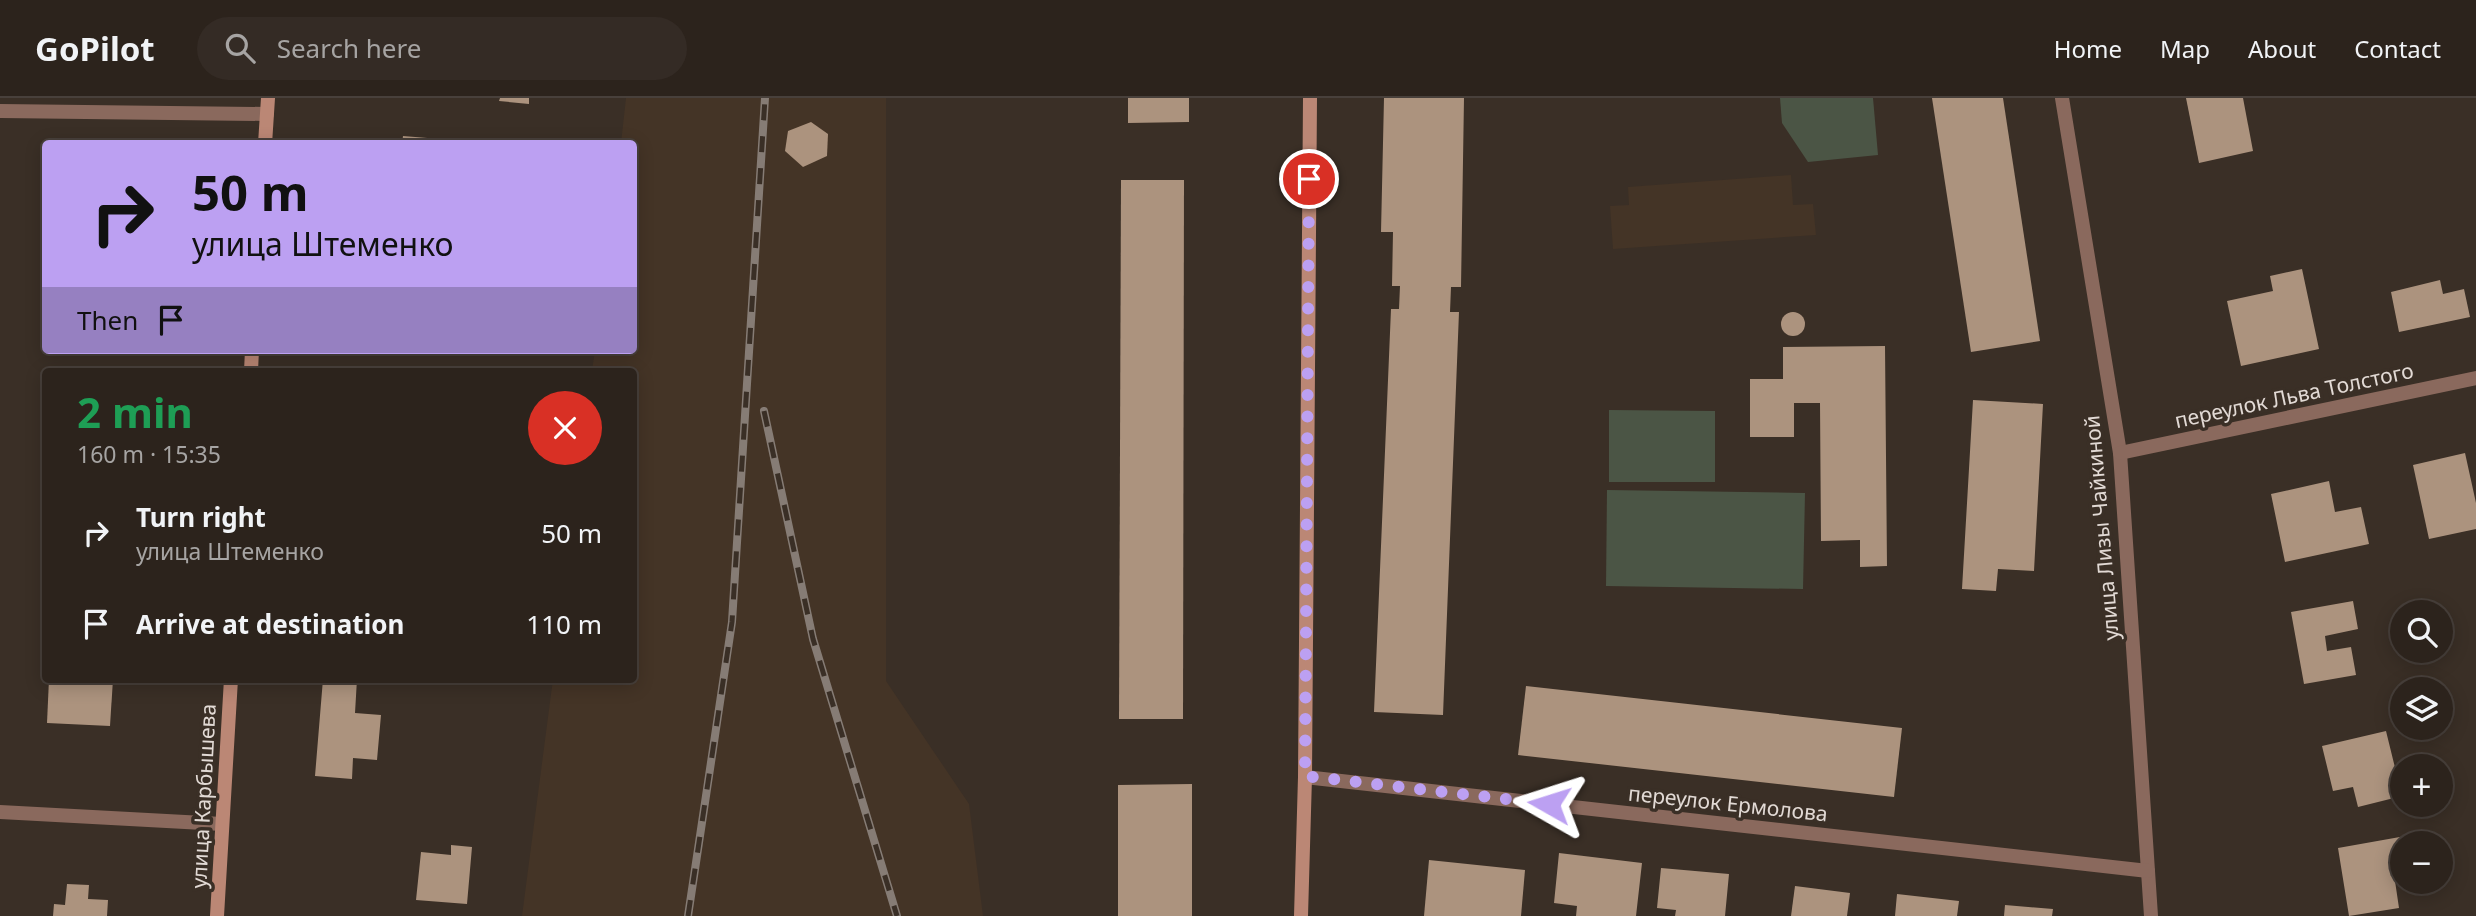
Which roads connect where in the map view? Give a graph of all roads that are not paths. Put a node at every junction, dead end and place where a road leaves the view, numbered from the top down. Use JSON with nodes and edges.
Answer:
{"nodes":[{"id":1,"x":268,"y":98,"type":"edge"},
{"id":2,"x":1310,"y":98,"type":"edge"},
{"id":3,"x":2062,"y":98,"type":"edge"},
{"id":4,"x":0,"y":111,"type":"edge"},
{"id":5,"x":267,"y":114,"type":"junction"},
{"id":6,"x":265,"y":140,"type":"edge"},
{"id":7,"x":2476,"y":378,"type":"edge"},
{"id":8,"x":2120,"y":453,"type":"junction"},
{"id":9,"x":231,"y":683,"type":"edge"},
{"id":10,"x":1305,"y":776,"type":"junction"},
{"id":11,"x":0,"y":812,"type":"edge"},
{"id":12,"x":222,"y":824,"type":"junction"},
{"id":13,"x":2148,"y":871,"type":"junction"},
{"id":14,"x":217,"y":916,"type":"edge"},
{"id":15,"x":1301,"y":916,"type":"edge"},
{"id":16,"x":2151,"y":916,"type":"edge"}],
"edges":[{"from":1,"to":5,"type":"main road"},
{"from":2,"to":10,"type":"main road"},
{"from":3,"to":8,"type":"street","name":"улица Лизы Чайкиной"},
{"from":4,"to":5,"type":"street"},
{"from":5,"to":6,"type":"main road"},
{"from":7,"to":8,"type":"street","name":"переулок Льва Толстого"},
{"from":8,"to":13,"type":"street","name":"улица Лизы Чайкиной"},
{"from":9,"to":12,"type":"main road","name":"улица Карбышева"},
{"from":10,"to":13,"type":"street","name":"переулок Ермолова"},
{"from":10,"to":15,"type":"main road"},
{"from":11,"to":12,"type":"street"},
{"from":12,"to":14,"type":"main road","name":"улица Карбышева"},
{"from":13,"to":16,"type":"street","name":"улица Лизы Чайкиной"}]}
